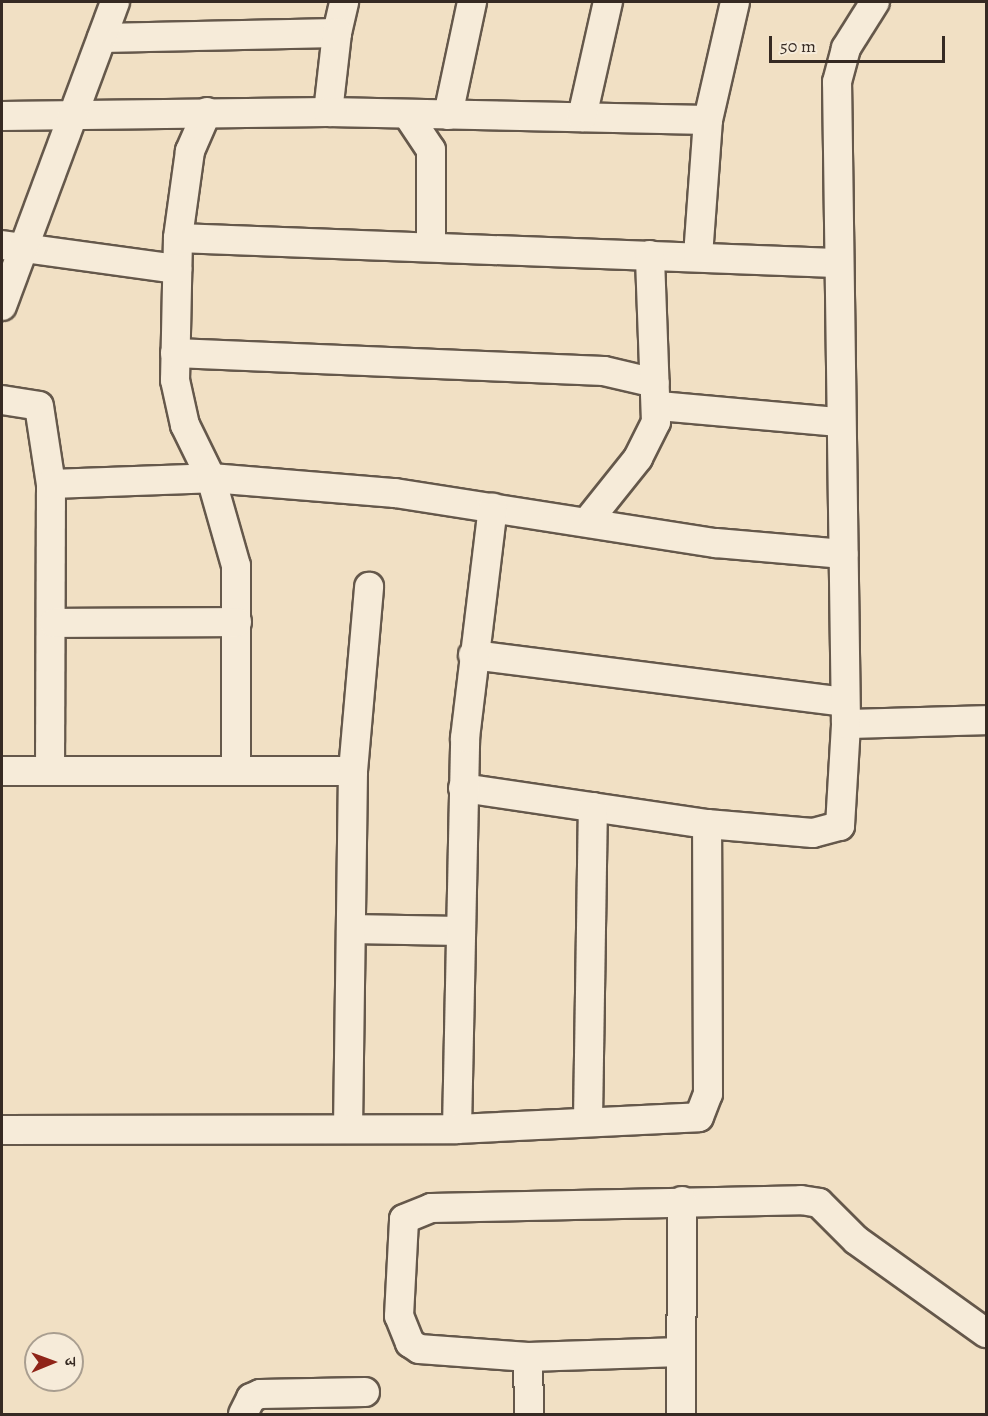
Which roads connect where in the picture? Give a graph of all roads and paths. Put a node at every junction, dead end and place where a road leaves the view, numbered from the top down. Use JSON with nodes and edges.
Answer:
{"nodes":[{"id":1,"x":116,"y":2,"type":"edge"},
{"id":2,"x":344,"y":2,"type":"edge"},
{"id":3,"x":472,"y":2,"type":"edge"},
{"id":4,"x":608,"y":2,"type":"edge"},
{"id":5,"x":735,"y":2,"type":"edge"},
{"id":6,"x":875,"y":2,"type":"edge"},
{"id":7,"x":338,"y":33,"type":"junction"},
{"id":8,"x":102,"y":39,"type":"junction"},
{"id":9,"x":207,"y":112,"type":"junction"},
{"id":10,"x":327,"y":112,"type":"junction"},
{"id":11,"x":71,"y":113,"type":"junction"},
{"id":12,"x":407,"y":114,"type":"junction"},
{"id":13,"x":448,"y":115,"type":"junction"},
{"id":14,"x":2,"y":116,"type":"edge"},
{"id":15,"x":582,"y":117,"type":"junction"},
{"id":16,"x":708,"y":120,"type":"junction"},
{"id":17,"x":178,"y":238,"type":"junction"},
{"id":18,"x":12,"y":247,"type":"edge"},
{"id":19,"x":431,"y":247,"type":"junction"},
{"id":20,"x":650,"y":255,"type":"junction"},
{"id":21,"x":698,"y":256,"type":"junction"},
{"id":22,"x":836,"y":263,"type":"junction"},
{"id":23,"x":177,"y":269,"type":"junction"},
{"id":24,"x":2,"y":306,"type":"edge"},
{"id":25,"x":175,"y":353,"type":"junction"},
{"id":26,"x":657,"y":394,"type":"junction"},
{"id":27,"x":2,"y":400,"type":"edge"},
{"id":28,"x":839,"y":422,"type":"junction"},
{"id":29,"x":211,"y":478,"type":"junction"},
{"id":30,"x":51,"y":484,"type":"junction"},
{"id":31,"x":493,"y":508,"type":"junction"},
{"id":32,"x":588,"y":522,"type":"junction"},
{"id":33,"x":844,"y":554,"type":"junction"},
{"id":34,"x":369,"y":587,"type":"dead end"},
{"id":35,"x":237,"y":621,"type":"junction"},
{"id":36,"x":54,"y":623,"type":"junction"},
{"id":37,"x":473,"y":655,"type":"junction"},
{"id":38,"x":845,"y":713,"type":"junction"},
{"id":39,"x":987,"y":720,"type":"edge"},
{"id":40,"x":50,"y":769,"type":"junction"},
{"id":41,"x":2,"y":771,"type":"edge"},
{"id":42,"x":236,"y":771,"type":"junction"},
{"id":43,"x":353,"y":771,"type":"junction"},
{"id":44,"x":463,"y":788,"type":"junction"},
{"id":45,"x":593,"y":807,"type":"junction"},
{"id":46,"x":707,"y":824,"type":"junction"},
{"id":47,"x":351,"y":929,"type":"junction"},
{"id":48,"x":460,"y":931,"type":"junction"},
{"id":49,"x":588,"y":1120,"type":"junction"},
{"id":50,"x":348,"y":1129,"type":"junction"},
{"id":51,"x":457,"y":1129,"type":"junction"},
{"id":52,"x":2,"y":1130,"type":"edge"},
{"id":53,"x":682,"y":1201,"type":"junction"},
{"id":54,"x":987,"y":1333,"type":"edge"},
{"id":55,"x":681,"y":1352,"type":"junction"},
{"id":56,"x":528,"y":1357,"type":"junction"},
{"id":57,"x":366,"y":1392,"type":"dead end"},
{"id":58,"x":243,"y":1414,"type":"edge"},
{"id":59,"x":529,"y":1414,"type":"edge"},
{"id":60,"x":681,"y":1414,"type":"edge"}],
"edges":[{"from":1,"to":8,"type":"street"},
{"from":2,"to":7,"type":"street"},
{"from":3,"to":13,"type":"street"},
{"from":4,"to":15,"type":"street"},
{"from":5,"to":16,"type":"street"},
{"from":6,"to":22,"type":"street"},
{"from":7,"to":8,"type":"street"},
{"from":7,"to":10,"type":"street"},
{"from":8,"to":11,"type":"street"},
{"from":9,"to":10,"type":"street"},
{"from":9,"to":11,"type":"street"},
{"from":9,"to":17,"type":"street"},
{"from":10,"to":12,"type":"street"},
{"from":11,"to":14,"type":"street"},
{"from":11,"to":18,"type":"street"},
{"from":12,"to":13,"type":"street"},
{"from":12,"to":19,"type":"street"},
{"from":13,"to":15,"type":"street"},
{"from":15,"to":16,"type":"street"},
{"from":16,"to":21,"type":"street"},
{"from":17,"to":19,"type":"street"},
{"from":17,"to":23,"type":"street"},
{"from":18,"to":23,"type":"street"},
{"from":18,"to":24,"type":"street"},
{"from":19,"to":20,"type":"street"},
{"from":20,"to":21,"type":"street"},
{"from":20,"to":26,"type":"street"},
{"from":21,"to":22,"type":"street"},
{"from":22,"to":28,"type":"street"},
{"from":23,"to":25,"type":"street"},
{"from":25,"to":26,"type":"street"},
{"from":25,"to":29,"type":"street"},
{"from":26,"to":28,"type":"street"},
{"from":26,"to":32,"type":"street"},
{"from":27,"to":30,"type":"street"},
{"from":28,"to":33,"type":"street"},
{"from":29,"to":30,"type":"street"},
{"from":29,"to":31,"type":"street"},
{"from":29,"to":35,"type":"street"},
{"from":30,"to":36,"type":"street"},
{"from":31,"to":32,"type":"street"},
{"from":31,"to":37,"type":"street"},
{"from":32,"to":33,"type":"street"},
{"from":33,"to":38,"type":"street"},
{"from":34,"to":43,"type":"street"},
{"from":35,"to":36,"type":"street"},
{"from":35,"to":42,"type":"street"},
{"from":36,"to":40,"type":"street"},
{"from":37,"to":38,"type":"street"},
{"from":37,"to":44,"type":"street"},
{"from":38,"to":39,"type":"street"},
{"from":38,"to":46,"type":"street"},
{"from":40,"to":41,"type":"street"},
{"from":40,"to":42,"type":"street"},
{"from":42,"to":43,"type":"street"},
{"from":43,"to":47,"type":"street"},
{"from":44,"to":45,"type":"street"},
{"from":44,"to":48,"type":"street"},
{"from":45,"to":46,"type":"street"},
{"from":45,"to":49,"type":"street"},
{"from":46,"to":49,"type":"street"},
{"from":47,"to":48,"type":"street"},
{"from":47,"to":50,"type":"street"},
{"from":48,"to":51,"type":"street"},
{"from":49,"to":51,"type":"street"},
{"from":50,"to":51,"type":"street"},
{"from":50,"to":52,"type":"street"},
{"from":53,"to":54,"type":"street"},
{"from":53,"to":55,"type":"street"},
{"from":53,"to":56,"type":"street"},
{"from":55,"to":56,"type":"street"},
{"from":55,"to":60,"type":"street"},
{"from":56,"to":59,"type":"street"},
{"from":57,"to":58,"type":"street"}]}
